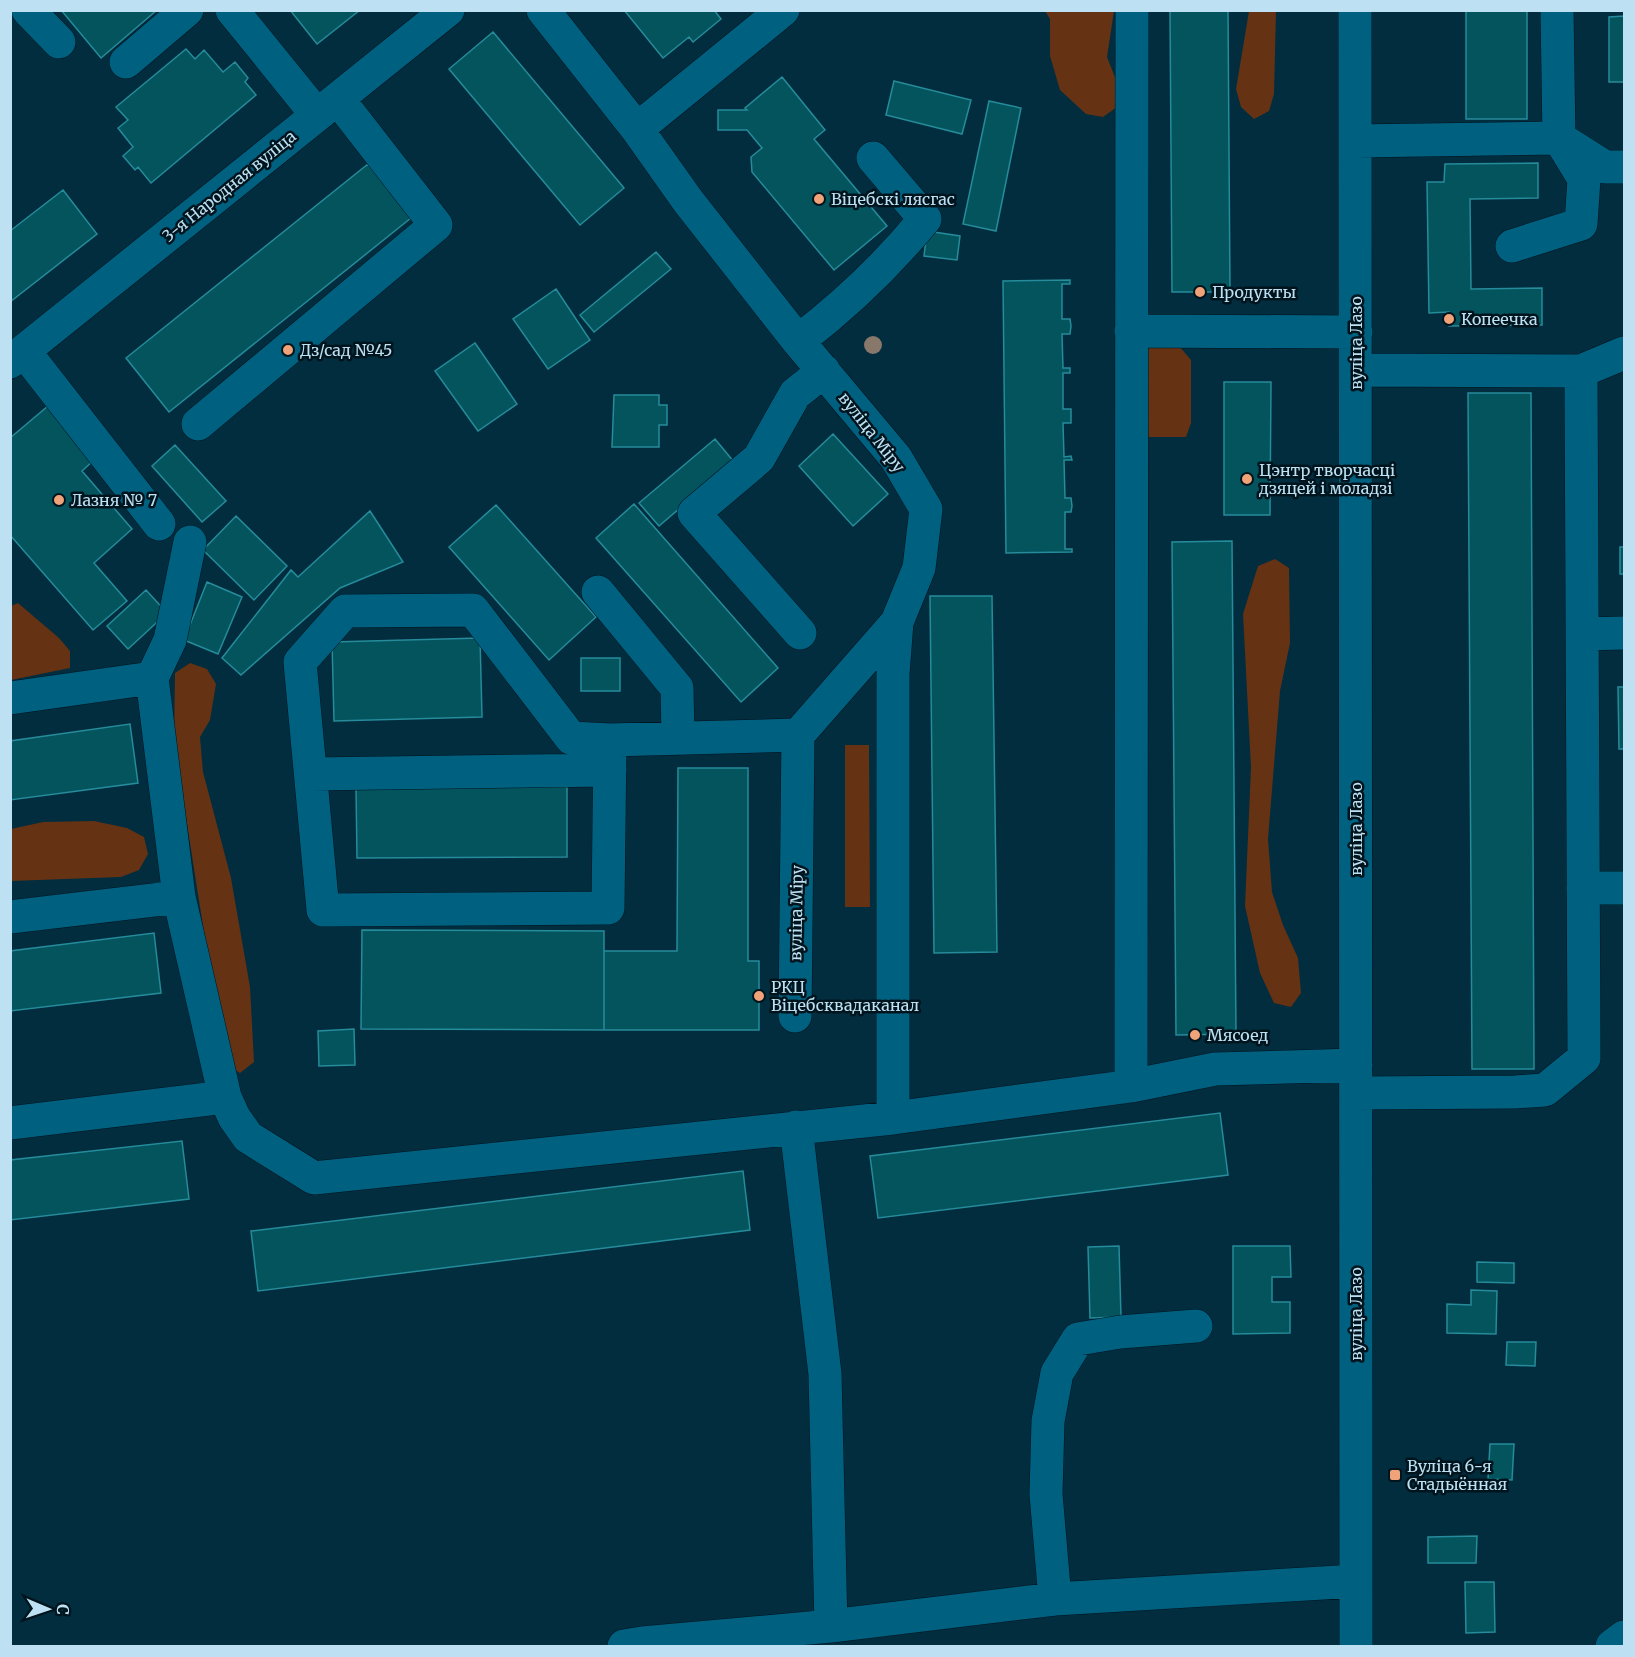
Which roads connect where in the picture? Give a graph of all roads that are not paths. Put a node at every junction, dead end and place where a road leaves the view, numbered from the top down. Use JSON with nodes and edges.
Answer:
{"nodes":[{"id":1,"x":28,"y":10,"type":"edge"},
{"id":2,"x":187,"y":10,"type":"edge"},
{"id":3,"x":232,"y":10,"type":"edge"},
{"id":4,"x":448,"y":10,"type":"edge"},
{"id":5,"x":543,"y":10,"type":"edge"},
{"id":6,"x":1132,"y":10,"type":"edge"},
{"id":7,"x":1354,"y":10,"type":"edge"},
{"id":8,"x":1557,"y":10,"type":"edge"},
{"id":9,"x":765,"y":16,"type":"edge"},
{"id":10,"x":59,"y":42,"type":"dead end"},
{"id":11,"x":126,"y":62,"type":"dead end"},
{"id":12,"x":327,"y":107,"type":"junction"},
{"id":13,"x":637,"y":129,"type":"junction"},
{"id":14,"x":1559,"y":138,"type":"junction"},
{"id":15,"x":1355,"y":141,"type":"junction"},
{"id":16,"x":873,"y":158,"type":"dead end"},
{"id":17,"x":1618,"y":174,"type":"edge"},
{"id":18,"x":1512,"y":246,"type":"dead end"},
{"id":19,"x":1131,"y":330,"type":"junction"},
{"id":20,"x":1356,"y":332,"type":"junction"},
{"id":21,"x":798,"y":341,"type":"junction"},
{"id":22,"x":1624,"y":354,"type":"edge"},
{"id":23,"x":17,"y":356,"type":"edge"},
{"id":24,"x":1356,"y":370,"type":"junction"},
{"id":25,"x":824,"y":371,"type":"junction"},
{"id":26,"x":1581,"y":371,"type":"junction"},
{"id":27,"x":198,"y":424,"type":"dead end"},
{"id":28,"x":159,"y":524,"type":"dead end"},
{"id":29,"x":190,"y":542,"type":"dead end"},
{"id":30,"x":598,"y":592,"type":"dead end"},
{"id":31,"x":897,"y":622,"type":"junction"},
{"id":32,"x":800,"y":633,"type":"dead end"},
{"id":33,"x":1624,"y":633,"type":"edge"},
{"id":34,"x":1582,"y":634,"type":"junction"},
{"id":35,"x":152,"y":678,"type":"junction"},
{"id":36,"x":10,"y":698,"type":"edge"},
{"id":37,"x":798,"y":735,"type":"junction"},
{"id":38,"x":678,"y":738,"type":"junction"},
{"id":39,"x":610,"y":755,"type":"junction"},
{"id":40,"x":311,"y":774,"type":"junction"},
{"id":41,"x":1583,"y":888,"type":"junction"},
{"id":42,"x":1624,"y":888,"type":"edge"},
{"id":43,"x":179,"y":897,"type":"junction"},
{"id":44,"x":10,"y":917,"type":"edge"},
{"id":45,"x":795,"y":1016,"type":"dead end"},
{"id":46,"x":1356,"y":1079,"type":"junction"},
{"id":47,"x":1131,"y":1086,"type":"junction"},
{"id":48,"x":225,"y":1097,"type":"junction"},
{"id":49,"x":893,"y":1118,"type":"junction"},
{"id":50,"x":10,"y":1123,"type":"edge"},
{"id":51,"x":796,"y":1127,"type":"junction"},
{"id":52,"x":1196,"y":1326,"type":"dead end"},
{"id":53,"x":1356,"y":1581,"type":"junction"},
{"id":54,"x":1055,"y":1599,"type":"junction"},
{"id":55,"x":831,"y":1626,"type":"junction"},
{"id":56,"x":1624,"y":1637,"type":"edge"},
{"id":57,"x":624,"y":1647,"type":"edge"},
{"id":58,"x":1356,"y":1647,"type":"edge"},
{"id":59,"x":1612,"y":1647,"type":"edge"}],
"edges":[{"from":1,"to":10,"type":"street"},
{"from":2,"to":11,"type":"street"},
{"from":3,"to":12,"type":"street"},
{"from":4,"to":12,"type":"street","name":"3-я Народная вуліца"},
{"from":5,"to":13,"type":"street","name":"вуліца Міру"},
{"from":6,"to":19,"type":"street"},
{"from":7,"to":15,"type":"street","name":"вуліца Лазо"},
{"from":8,"to":14,"type":"street"},
{"from":9,"to":13,"type":"street"},
{"from":12,"to":23,"type":"street","name":"3-я Народная вуліца"},
{"from":12,"to":27,"type":"street"},
{"from":13,"to":21,"type":"street","name":"вуліца Міру"},
{"from":14,"to":15,"type":"street"},
{"from":14,"to":17,"type":"street"},
{"from":14,"to":18,"type":"street"},
{"from":15,"to":20,"type":"street","name":"вуліца Лазо"},
{"from":16,"to":21,"type":"street"},
{"from":19,"to":20,"type":"street"},
{"from":19,"to":47,"type":"street"},
{"from":20,"to":24,"type":"street","name":"вуліца Лазо"},
{"from":21,"to":25,"type":"street","name":"вуліца Міру"},
{"from":22,"to":26,"type":"street"},
{"from":23,"to":28,"type":"street"},
{"from":24,"to":26,"type":"street"},
{"from":24,"to":46,"type":"street","name":"вуліца Лазо"},
{"from":25,"to":31,"type":"street","name":"вуліца Міру"},
{"from":25,"to":32,"type":"street"},
{"from":26,"to":34,"type":"street"},
{"from":29,"to":35,"type":"street"},
{"from":30,"to":38,"type":"street"},
{"from":31,"to":37,"type":"street","name":"вуліца Міру"},
{"from":31,"to":49,"type":"street"},
{"from":33,"to":34,"type":"street"},
{"from":34,"to":41,"type":"street"},
{"from":35,"to":36,"type":"street"},
{"from":35,"to":43,"type":"street"},
{"from":37,"to":38,"type":"street"},
{"from":37,"to":45,"type":"street","name":"вуліца Міру"},
{"from":38,"to":39,"type":"street"},
{"from":39,"to":40,"type":"street"},
{"from":39,"to":40,"type":"street"},
{"from":39,"to":40,"type":"street"},
{"from":41,"to":42,"type":"street"},
{"from":41,"to":46,"type":"street"},
{"from":43,"to":44,"type":"street"},
{"from":43,"to":48,"type":"street"},
{"from":46,"to":47,"type":"street"},
{"from":46,"to":53,"type":"street","name":"вуліца Лазо"},
{"from":47,"to":49,"type":"street"},
{"from":48,"to":50,"type":"street"},
{"from":48,"to":51,"type":"street"},
{"from":49,"to":51,"type":"street"},
{"from":51,"to":55,"type":"street"},
{"from":52,"to":54,"type":"street"},
{"from":53,"to":54,"type":"street"},
{"from":53,"to":58,"type":"street","name":"вуліца Лазо"},
{"from":54,"to":55,"type":"street"},
{"from":55,"to":57,"type":"street"},
{"from":56,"to":59,"type":"street"}]}
